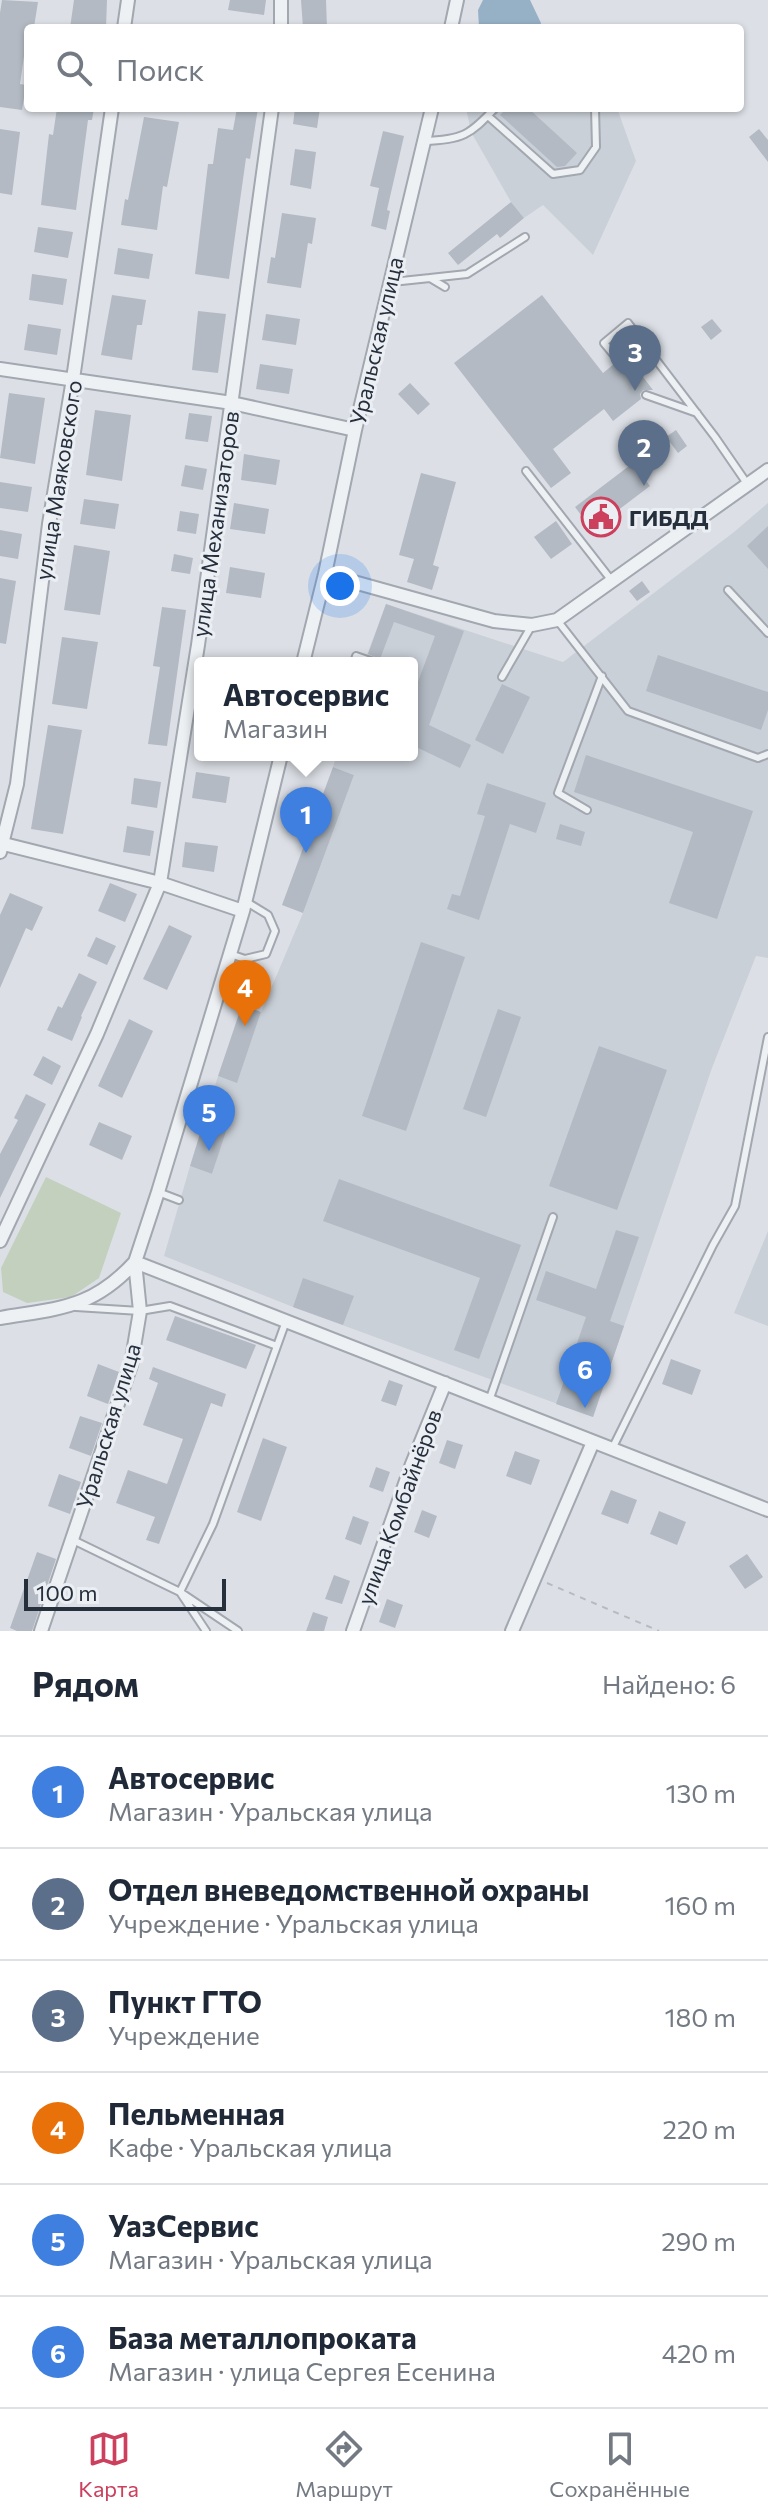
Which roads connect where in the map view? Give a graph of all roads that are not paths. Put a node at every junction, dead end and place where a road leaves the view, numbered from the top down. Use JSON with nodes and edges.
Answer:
{"nodes":[{"id":1,"x":128,"y":0,"type":"edge"},
{"id":2,"x":281,"y":0,"type":"edge"},
{"id":3,"x":457,"y":0,"type":"edge"},
{"id":4,"x":125,"y":24,"type":"edge"},
{"id":5,"x":281,"y":24,"type":"edge"},
{"id":6,"x":452,"y":24,"type":"edge"},
{"id":7,"x":111,"y":112,"type":"edge"},
{"id":8,"x":271,"y":112,"type":"edge"},
{"id":9,"x":431,"y":112,"type":"edge"},
{"id":10,"x":492,"y":112,"type":"edge"},
{"id":11,"x":595,"y":112,"type":"edge"},
{"id":12,"x":488,"y":116,"type":"junction"},
{"id":13,"x":424,"y":141,"type":"junction"},
{"id":14,"x":525,"y":237,"type":"dead end"},
{"id":15,"x":430,"y":278,"type":"junction"},
{"id":16,"x":390,"y":282,"type":"junction"},
{"id":17,"x":445,"y":287,"type":"dead end"},
{"id":18,"x":619,"y":361,"type":"dead end"},
{"id":19,"x":0,"y":369,"type":"edge"},
{"id":20,"x":73,"y":379,"type":"junction"},
{"id":21,"x":646,"y":395,"type":"dead end"},
{"id":22,"x":232,"y":403,"type":"junction"},
{"id":23,"x":697,"y":413,"type":"junction"},
{"id":24,"x":355,"y":430,"type":"junction"},
{"id":25,"x":768,"y":470,"type":"edge"},
{"id":26,"x":526,"y":471,"type":"dead end"},
{"id":27,"x":748,"y":485,"type":"junction"},
{"id":28,"x":325,"y":574,"type":"junction"},
{"id":29,"x":612,"y":581,"type":"junction"},
{"id":30,"x":728,"y":590,"type":"dead end"},
{"id":31,"x":557,"y":620,"type":"junction"},
{"id":32,"x":532,"y":625,"type":"junction"},
{"id":33,"x":768,"y":633,"type":"edge"},
{"id":34,"x":196,"y":657,"type":"edge"},
{"id":35,"x":304,"y":657,"type":"edge"},
{"id":36,"x":194,"y":670,"type":"edge"},
{"id":37,"x":602,"y":676,"type":"junction"},
{"id":38,"x":502,"y":677,"type":"dead end"},
{"id":39,"x":768,"y":754,"type":"edge"},
{"id":40,"x":280,"y":761,"type":"edge"},
{"id":41,"x":587,"y":810,"type":"dead end"},
{"id":42,"x":1,"y":846,"type":"edge"},
{"id":43,"x":160,"y":883,"type":"junction"},
{"id":44,"x":244,"y":906,"type":"junction"},
{"id":45,"x":230,"y":954,"type":"junction"},
{"id":46,"x":768,"y":1037,"type":"edge"},
{"id":47,"x":158,"y":1192,"type":"junction"},
{"id":48,"x":179,"y":1200,"type":"dead end"},
{"id":49,"x":553,"y":1217,"type":"dead end"},
{"id":50,"x":0,"y":1241,"type":"edge"},
{"id":51,"x":135,"y":1262,"type":"junction"},
{"id":52,"x":70,"y":1306,"type":"junction"},
{"id":53,"x":140,"y":1311,"type":"junction"},
{"id":54,"x":0,"y":1318,"type":"edge"},
{"id":55,"x":286,"y":1321,"type":"junction"},
{"id":56,"x":277,"y":1346,"type":"junction"},
{"id":57,"x":445,"y":1383,"type":"junction"},
{"id":58,"x":489,"y":1401,"type":"junction"},
{"id":59,"x":593,"y":1442,"type":"junction"},
{"id":60,"x":612,"y":1449,"type":"junction"},
{"id":61,"x":768,"y":1510,"type":"edge"},
{"id":62,"x":73,"y":1540,"type":"junction"},
{"id":63,"x":180,"y":1592,"type":"junction"},
{"id":64,"x":41,"y":1631,"type":"edge"},
{"id":65,"x":206,"y":1631,"type":"edge"},
{"id":66,"x":238,"y":1631,"type":"edge"},
{"id":67,"x":353,"y":1631,"type":"edge"},
{"id":68,"x":512,"y":1631,"type":"edge"}],
"edges":[{"from":1,"to":4,"type":"street"},
{"from":2,"to":5,"type":"street"},
{"from":3,"to":6,"type":"street"},
{"from":7,"to":20,"type":"street","name":"улица Маяковского"},
{"from":8,"to":22,"type":"street","name":"улица Механизаторов"},
{"from":9,"to":13,"type":"street","name":"Уральская улица"},
{"from":10,"to":12,"type":"lane"},
{"from":11,"to":12,"type":"lane"},
{"from":12,"to":13,"type":"lane"},
{"from":13,"to":16,"type":"street","name":"Уральская улица"},
{"from":14,"to":15,"type":"lane"},
{"from":15,"to":16,"type":"lane"},
{"from":15,"to":17,"type":"lane"},
{"from":16,"to":24,"type":"street","name":"Уральская улица"},
{"from":18,"to":23,"type":"lane"},
{"from":19,"to":20,"type":"street"},
{"from":20,"to":22,"type":"street"},
{"from":20,"to":42,"type":"street","name":"улица Маяковского"},
{"from":21,"to":23,"type":"lane"},
{"from":22,"to":24,"type":"street"},
{"from":22,"to":34,"type":"street","name":"улица Механизаторов"},
{"from":23,"to":27,"type":"lane"},
{"from":24,"to":28,"type":"street","name":"Уральская улица"},
{"from":25,"to":27,"type":"street"},
{"from":26,"to":29,"type":"lane"},
{"from":27,"to":29,"type":"street"},
{"from":28,"to":32,"type":"street"},
{"from":28,"to":35,"type":"street","name":"Уральская улица"},
{"from":29,"to":31,"type":"street"},
{"from":30,"to":33,"type":"lane"},
{"from":31,"to":32,"type":"street"},
{"from":31,"to":37,"type":"lane"},
{"from":32,"to":38,"type":"lane"},
{"from":36,"to":43,"type":"street","name":"улица Механизаторов"},
{"from":37,"to":39,"type":"lane"},
{"from":37,"to":41,"type":"lane"},
{"from":40,"to":44,"type":"street","name":"Уральская улица"},
{"from":42,"to":43,"type":"street"},
{"from":43,"to":44,"type":"street"},
{"from":43,"to":50,"type":"street","name":"улица Механизаторов"},
{"from":44,"to":45,"type":"street","name":"Уральская улица"},
{"from":44,"to":45,"type":"lane"},
{"from":45,"to":47,"type":"street","name":"Уральская улица"},
{"from":46,"to":60,"type":"lane"},
{"from":47,"to":48,"type":"lane"},
{"from":47,"to":51,"type":"street","name":"Уральская улица"},
{"from":49,"to":58,"type":"lane"},
{"from":51,"to":52,"type":"street"},
{"from":51,"to":53,"type":"street","name":"Уральская улица"},
{"from":51,"to":55,"type":"street"},
{"from":52,"to":53,"type":"lane"},
{"from":52,"to":54,"type":"street"},
{"from":53,"to":56,"type":"lane"},
{"from":53,"to":62,"type":"street","name":"Уральская улица"},
{"from":55,"to":56,"type":"lane"},
{"from":55,"to":57,"type":"street"},
{"from":56,"to":63,"type":"lane"},
{"from":57,"to":58,"type":"street"},
{"from":57,"to":67,"type":"street","name":"улица Комбайнёров"},
{"from":58,"to":59,"type":"street"},
{"from":59,"to":60,"type":"street"},
{"from":59,"to":68,"type":"street"},
{"from":60,"to":61,"type":"street"},
{"from":62,"to":63,"type":"lane"},
{"from":62,"to":64,"type":"street","name":"Уральская улица"},
{"from":63,"to":65,"type":"lane"},
{"from":63,"to":66,"type":"lane"}]}
